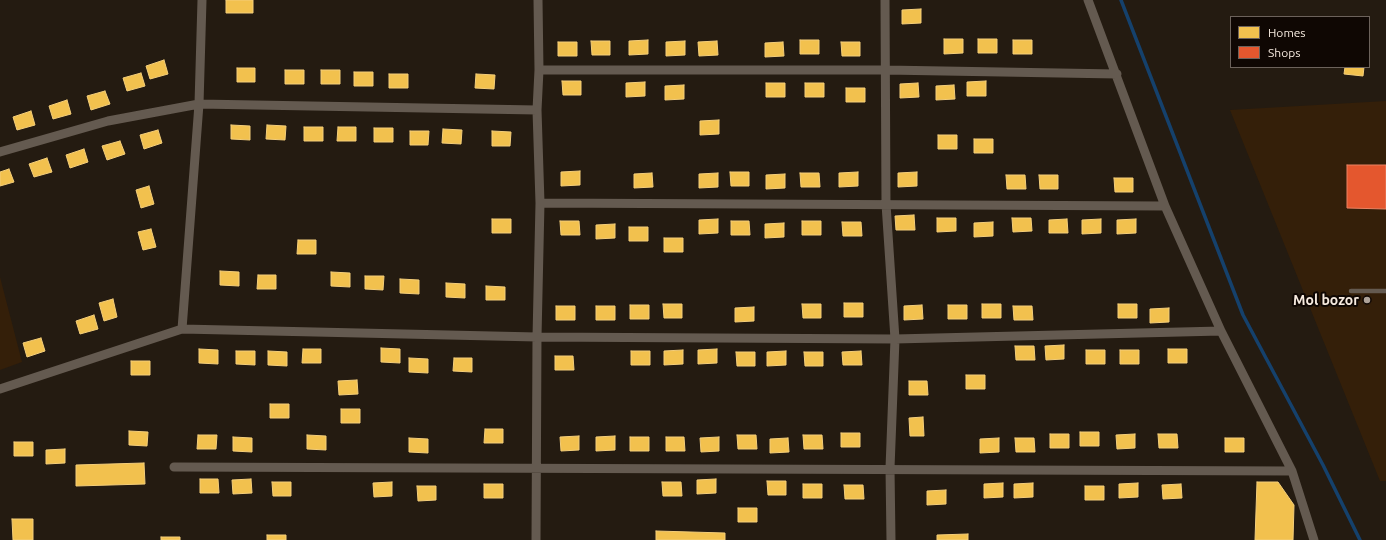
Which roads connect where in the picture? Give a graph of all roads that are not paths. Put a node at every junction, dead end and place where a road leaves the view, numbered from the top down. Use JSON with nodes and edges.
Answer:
{"nodes":[{"id":1,"x":202,"y":0,"type":"edge"},
{"id":2,"x":538,"y":0,"type":"edge"},
{"id":3,"x":885,"y":0,"type":"edge"},
{"id":4,"x":1088,"y":0,"type":"edge"},
{"id":5,"x":539,"y":70,"type":"junction"},
{"id":6,"x":886,"y":70,"type":"junction"},
{"id":7,"x":1117,"y":74,"type":"junction"},
{"id":8,"x":200,"y":104,"type":"junction"},
{"id":9,"x":537,"y":110,"type":"junction"},
{"id":10,"x":0,"y":152,"type":"edge"},
{"id":11,"x":540,"y":203,"type":"junction"},
{"id":12,"x":886,"y":204,"type":"junction"},
{"id":13,"x":1165,"y":206,"type":"junction"},
{"id":14,"x":1351,"y":291,"type":"dead end"},
{"id":15,"x":1386,"y":291,"type":"edge"},
{"id":16,"x":182,"y":329,"type":"junction"},
{"id":17,"x":1221,"y":331,"type":"junction"},
{"id":18,"x":537,"y":337,"type":"junction"},
{"id":19,"x":895,"y":338,"type":"junction"},
{"id":20,"x":0,"y":389,"type":"edge"},
{"id":21,"x":174,"y":467,"type":"dead end"},
{"id":22,"x":536,"y":467,"type":"junction"},
{"id":23,"x":890,"y":468,"type":"junction"},
{"id":24,"x":1292,"y":471,"type":"junction"},
{"id":25,"x":536,"y":540,"type":"edge"},
{"id":26,"x":891,"y":540,"type":"edge"},
{"id":27,"x":1314,"y":540,"type":"edge"}],
"edges":[{"from":1,"to":8,"type":"street"},
{"from":2,"to":5,"type":"street"},
{"from":3,"to":6,"type":"street"},
{"from":4,"to":7,"type":"street"},
{"from":5,"to":6,"type":"street"},
{"from":5,"to":9,"type":"street"},
{"from":6,"to":7,"type":"street"},
{"from":6,"to":12,"type":"street"},
{"from":7,"to":13,"type":"street"},
{"from":8,"to":9,"type":"street"},
{"from":8,"to":10,"type":"street"},
{"from":8,"to":16,"type":"street"},
{"from":9,"to":11,"type":"street"},
{"from":11,"to":12,"type":"street"},
{"from":11,"to":18,"type":"street"},
{"from":12,"to":13,"type":"street"},
{"from":12,"to":19,"type":"street"},
{"from":13,"to":17,"type":"street"},
{"from":14,"to":15,"type":"lane"},
{"from":16,"to":18,"type":"street"},
{"from":16,"to":20,"type":"street"},
{"from":17,"to":19,"type":"street"},
{"from":17,"to":24,"type":"street"},
{"from":18,"to":19,"type":"street"},
{"from":18,"to":22,"type":"street"},
{"from":19,"to":23,"type":"street"},
{"from":21,"to":22,"type":"street"},
{"from":22,"to":23,"type":"street"},
{"from":22,"to":25,"type":"street"},
{"from":23,"to":24,"type":"street"},
{"from":23,"to":26,"type":"street"},
{"from":24,"to":27,"type":"street"}]}
